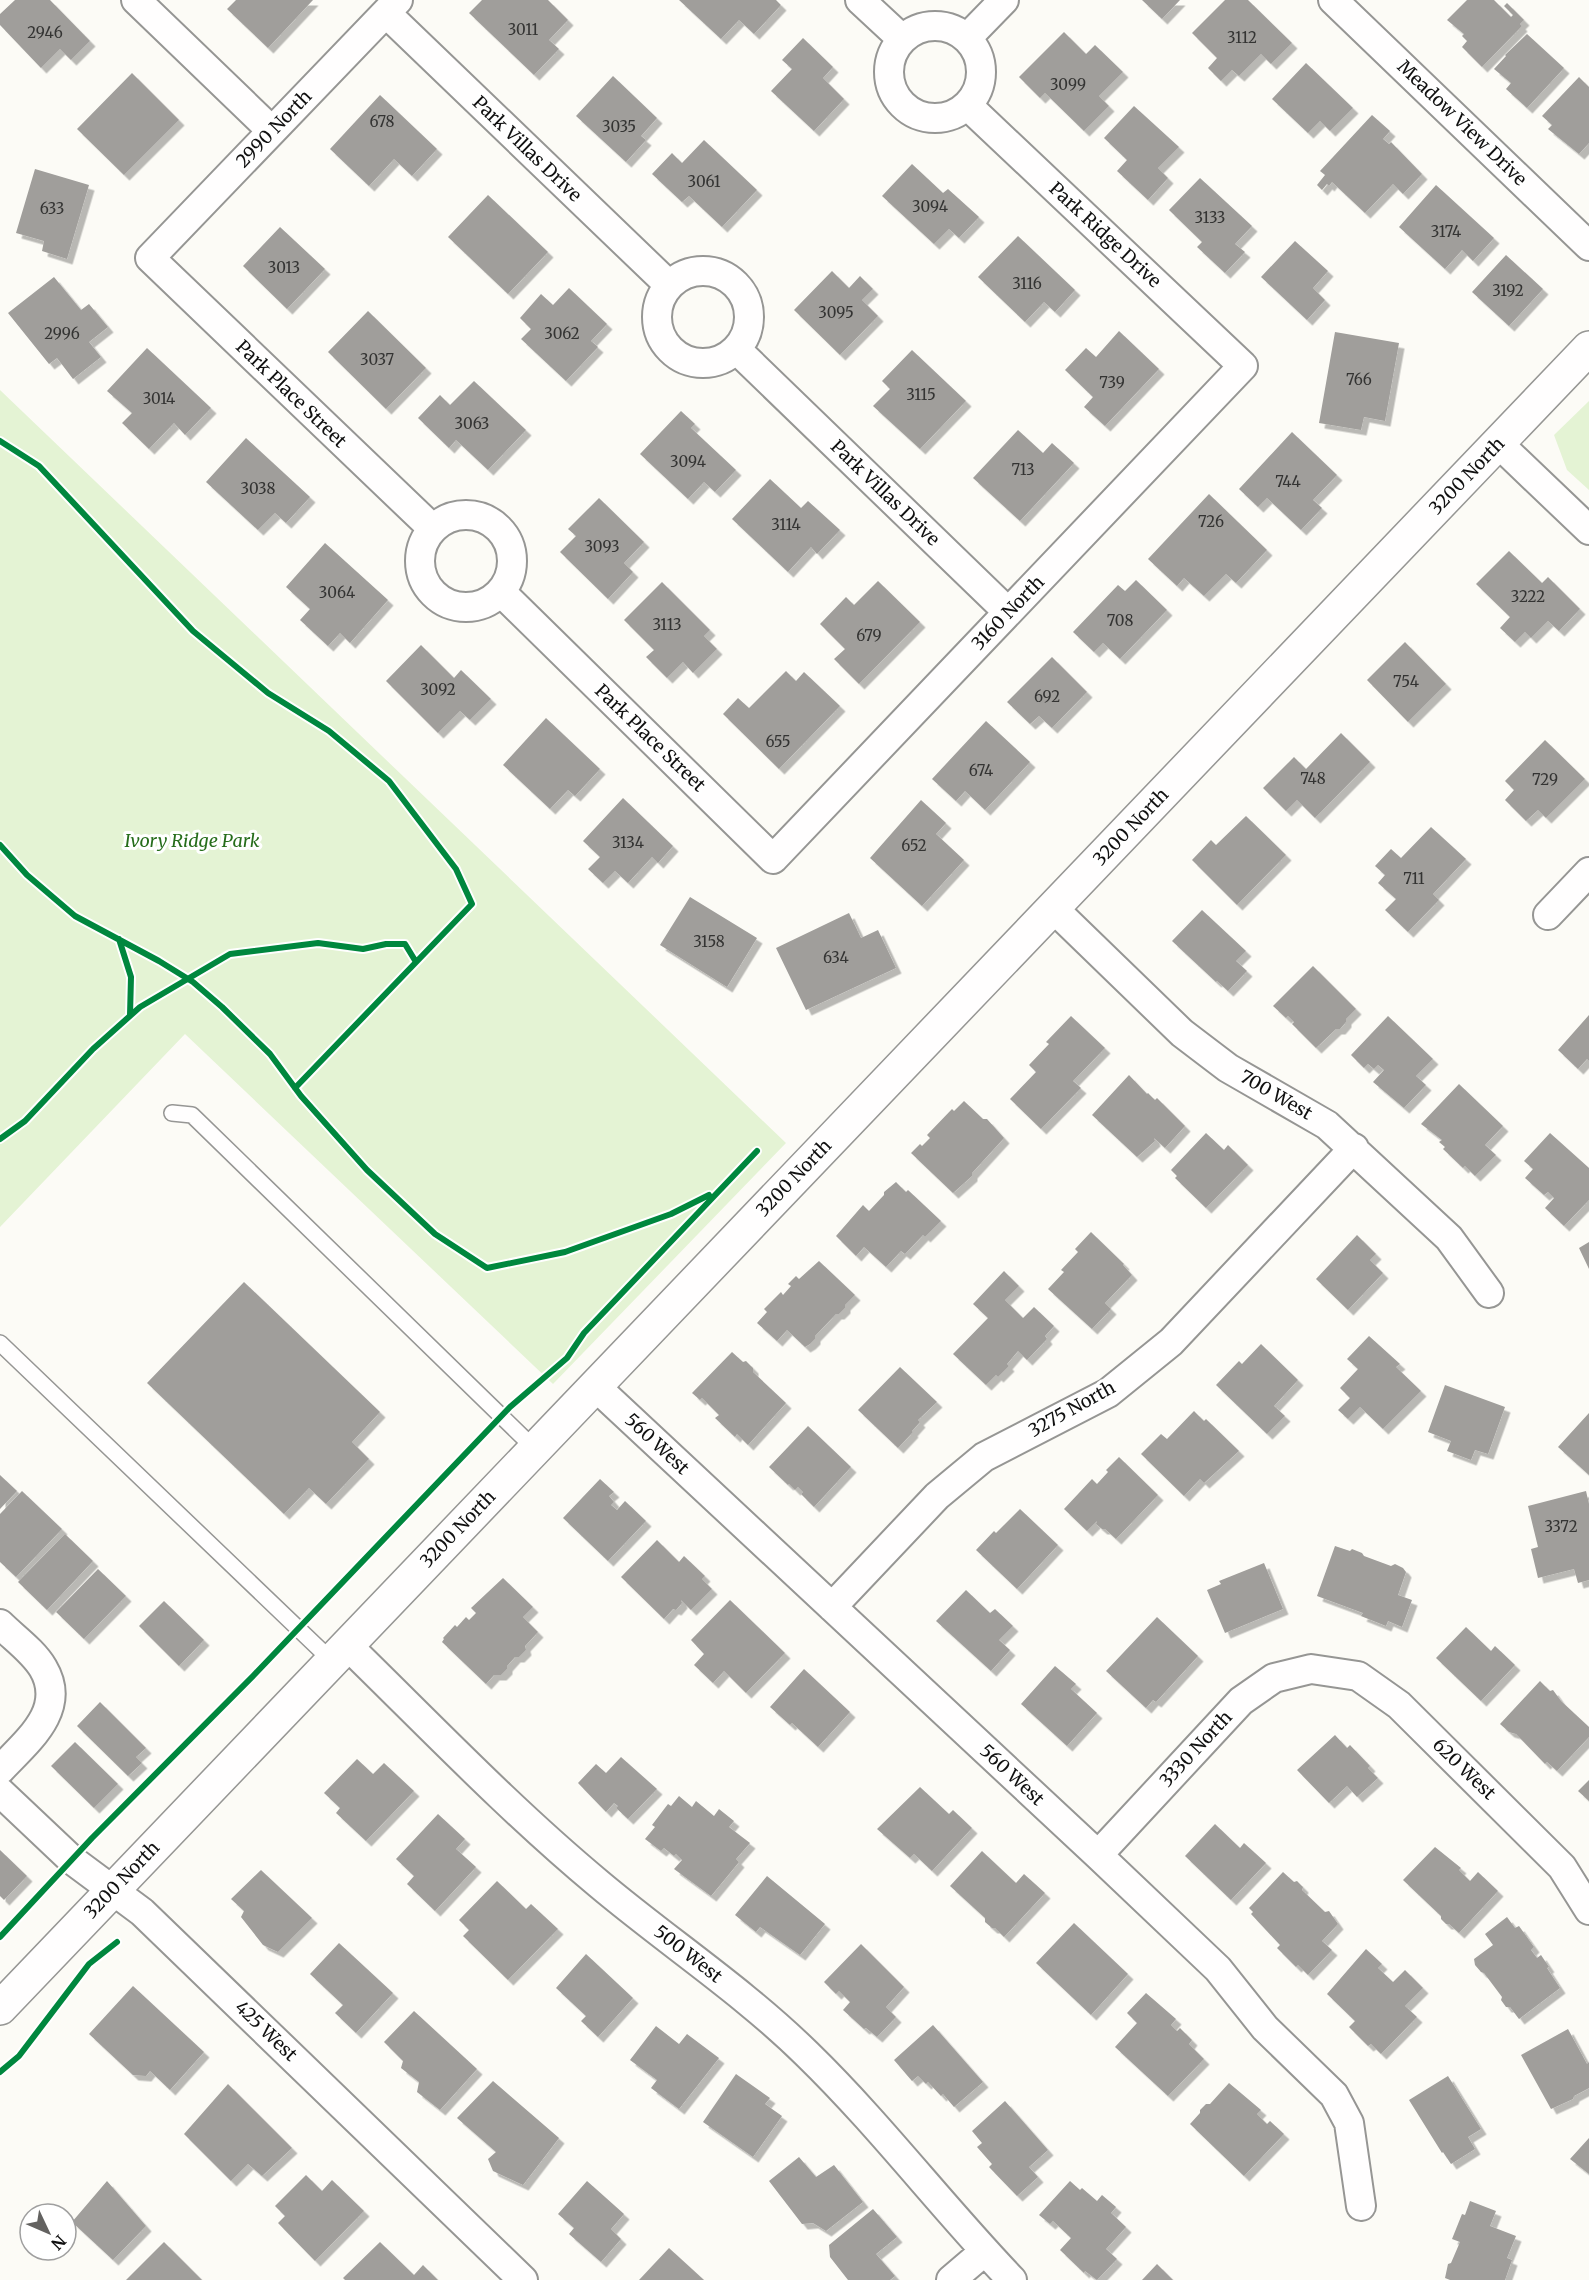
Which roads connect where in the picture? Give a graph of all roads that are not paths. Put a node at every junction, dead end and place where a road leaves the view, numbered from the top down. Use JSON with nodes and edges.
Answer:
{"nodes":[{"id":1,"x":136,"y":0,"type":"edge"},
{"id":2,"x":860,"y":0,"type":"edge"},
{"id":3,"x":1004,"y":0,"type":"edge"},
{"id":4,"x":1334,"y":0,"type":"edge"},
{"id":5,"x":392,"y":6,"type":"edge"},
{"id":6,"x":967,"y":38,"type":"junction"},
{"id":7,"x":902,"y":39,"type":"junction"},
{"id":8,"x":967,"y":105,"type":"junction"},
{"id":9,"x":271,"y":130,"type":"junction"},
{"id":10,"x":1589,"y":246,"type":"edge"},
{"id":11,"x":150,"y":258,"type":"joint"},
{"id":12,"x":669,"y":285,"type":"junction"},
{"id":13,"x":1589,"y":348,"type":"edge"},
{"id":14,"x":736,"y":349,"type":"junction"},
{"id":15,"x":1243,"y":366,"type":"joint"},
{"id":16,"x":1498,"y":443,"type":"junction"},
{"id":17,"x":433,"y":529,"type":"junction"},
{"id":18,"x":1589,"y":530,"type":"edge"},
{"id":19,"x":501,"y":592,"type":"junction"},
{"id":20,"x":1008,"y":612,"type":"junction"},
{"id":21,"x":773,"y":859,"type":"joint"},
{"id":22,"x":1589,"y":872,"type":"edge"},
{"id":23,"x":1053,"y":909,"type":"junction"},
{"id":24,"x":1548,"y":915,"type":"dead end"},
{"id":25,"x":172,"y":1113,"type":"dead end"},
{"id":26,"x":1354,"y":1148,"type":"junction"},
{"id":27,"x":1489,"y":1293,"type":"dead end"},
{"id":28,"x":0,"y":1342,"type":"edge"},
{"id":29,"x":595,"y":1386,"type":"junction"},
{"id":30,"x":535,"y":1449,"type":"junction"},
{"id":31,"x":832,"y":1607,"type":"junction"},
{"id":32,"x":0,"y":1624,"type":"edge"},
{"id":33,"x":339,"y":1653,"type":"junction"},
{"id":34,"x":1311,"y":1669,"type":"joint"},
{"id":35,"x":0,"y":1770,"type":"edge"},
{"id":36,"x":0,"y":1792,"type":"edge"},
{"id":37,"x":1098,"y":1855,"type":"junction"},
{"id":38,"x":112,"y":1890,"type":"junction"},
{"id":39,"x":1589,"y":1910,"type":"edge"},
{"id":40,"x":0,"y":2008,"type":"edge"},
{"id":41,"x":1361,"y":2206,"type":"dead end"},
{"id":42,"x":984,"y":2251,"type":"junction"},
{"id":43,"x":523,"y":2280,"type":"edge"},
{"id":44,"x":951,"y":2280,"type":"edge"},
{"id":45,"x":1012,"y":2280,"type":"edge"}],
"edges":[{"from":1,"to":9,"type":"street"},
{"from":2,"to":7,"type":"street"},
{"from":3,"to":6,"type":"street"},
{"from":4,"to":10,"type":"street","name":"Meadow View Drive"},
{"from":5,"to":9,"type":"street","name":"2990 North"},
{"from":5,"to":12,"type":"street","name":"Park Villas Drive"},
{"from":6,"to":7,"type":"street"},
{"from":6,"to":8,"type":"street"},
{"from":7,"to":8,"type":"street"},
{"from":8,"to":15,"type":"street","name":"Park Ridge Drive"},
{"from":9,"to":11,"type":"street","name":"2990 North"},
{"from":11,"to":17,"type":"street","name":"Park Place Street"},
{"from":12,"to":14,"type":"street"},
{"from":12,"to":14,"type":"street"},
{"from":13,"to":16,"type":"street","name":"3200 North"},
{"from":14,"to":20,"type":"street","name":"Park Villas Drive"},
{"from":15,"to":20,"type":"street","name":"3160 North"},
{"from":16,"to":18,"type":"street"},
{"from":16,"to":23,"type":"street","name":"3200 North"},
{"from":17,"to":19,"type":"street"},
{"from":17,"to":19,"type":"street"},
{"from":19,"to":21,"type":"street","name":"Park Place Street"},
{"from":20,"to":21,"type":"street","name":"3160 North"},
{"from":22,"to":24,"type":"street"},
{"from":23,"to":26,"type":"street","name":"700 West"},
{"from":23,"to":29,"type":"street","name":"3200 North"},
{"from":25,"to":30,"type":"lane"},
{"from":26,"to":27,"type":"street","name":"700 West"},
{"from":26,"to":31,"type":"street","name":"3275 North"},
{"from":28,"to":33,"type":"lane"},
{"from":29,"to":30,"type":"street","name":"3200 North"},
{"from":29,"to":31,"type":"street","name":"560 West"},
{"from":30,"to":33,"type":"street","name":"3200 North"},
{"from":31,"to":37,"type":"street","name":"560 West"},
{"from":32,"to":35,"type":"street"},
{"from":33,"to":38,"type":"street","name":"3200 North"},
{"from":33,"to":42,"type":"street","name":"500 West"},
{"from":34,"to":37,"type":"street","name":"3330 North"},
{"from":34,"to":39,"type":"street","name":"620 West"},
{"from":36,"to":38,"type":"street","name":"425 West"},
{"from":37,"to":41,"type":"street","name":"560 West"},
{"from":38,"to":40,"type":"street","name":"3200 North"},
{"from":38,"to":43,"type":"street","name":"425 West"},
{"from":42,"to":44,"type":"street"},
{"from":42,"to":45,"type":"street","name":"500 West"}]}
